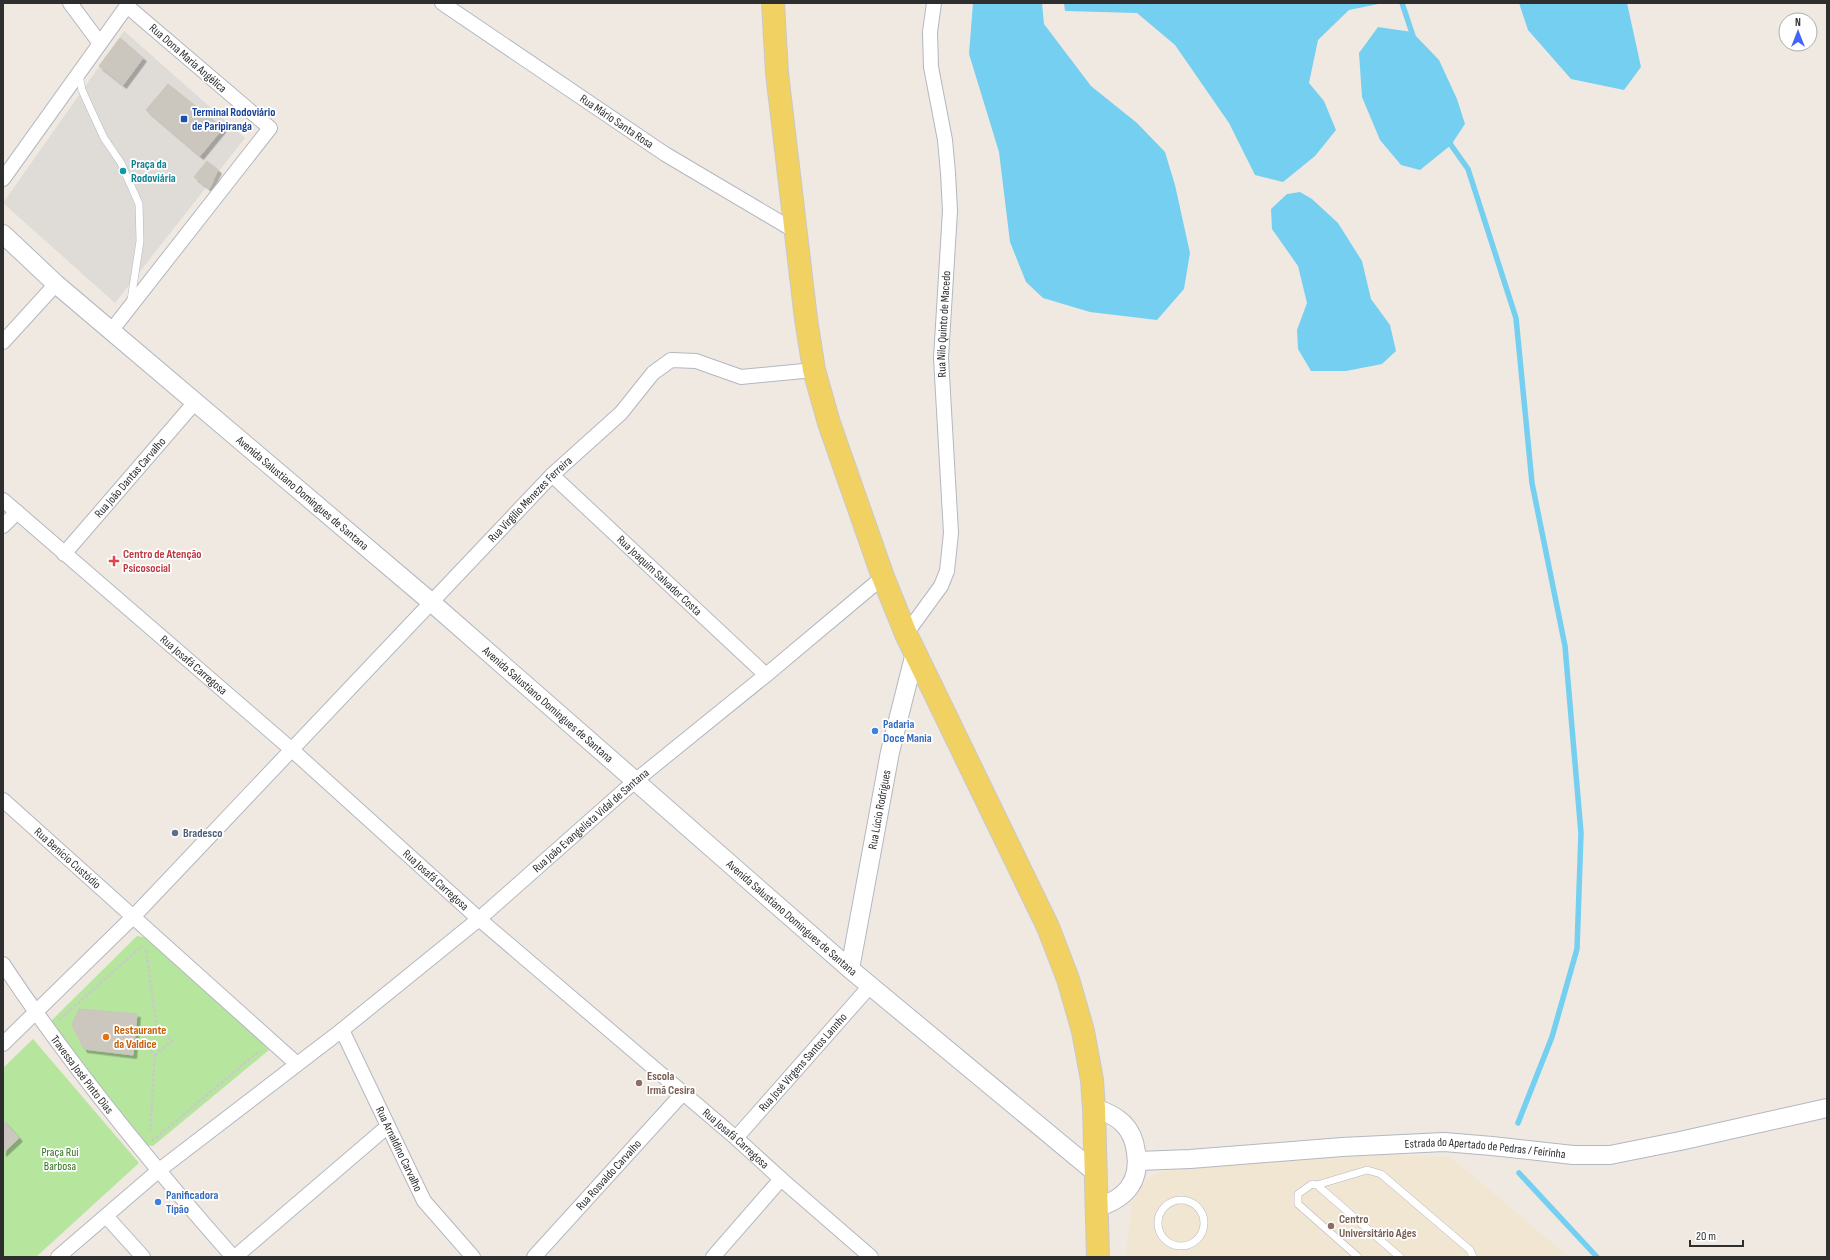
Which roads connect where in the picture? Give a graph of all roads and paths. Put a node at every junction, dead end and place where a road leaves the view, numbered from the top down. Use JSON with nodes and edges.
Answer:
{"nodes":[{"id":1,"x":70,"y":3,"type":"edge"},
{"id":2,"x":442,"y":3,"type":"edge"},
{"id":3,"x":773,"y":3,"type":"edge"},
{"id":4,"x":934,"y":3,"type":"edge"},
{"id":5,"x":128,"y":4,"type":"edge"},
{"id":6,"x":99,"y":42,"type":"junction"},
{"id":7,"x":78,"y":73,"type":"junction"},
{"id":8,"x":3,"y":179,"type":"edge"},
{"id":9,"x":796,"y":231,"type":"junction"},
{"id":10,"x":3,"y":234,"type":"edge"},
{"id":11,"x":56,"y":284,"type":"junction"},
{"id":12,"x":130,"y":306,"type":"junction"},
{"id":13,"x":111,"y":331,"type":"junction"},
{"id":14,"x":3,"y":342,"type":"edge"},
{"id":15,"x":814,"y":370,"type":"junction"},
{"id":16,"x":196,"y":401,"type":"junction"},
{"id":17,"x":552,"y":476,"type":"junction"},
{"id":18,"x":3,"y":500,"type":"edge"},
{"id":19,"x":17,"y":512,"type":"junction"},
{"id":20,"x":3,"y":526,"type":"edge"},
{"id":21,"x":64,"y":554,"type":"junction"},
{"id":22,"x":883,"y":577,"type":"junction"},
{"id":23,"x":431,"y":602,"type":"junction"},
{"id":24,"x":911,"y":644,"type":"junction"},
{"id":25,"x":766,"y":675,"type":"junction"},
{"id":26,"x":291,"y":749,"type":"junction"},
{"id":27,"x":635,"y":780,"type":"junction"},
{"id":28,"x":3,"y":800,"type":"edge"},
{"id":29,"x":134,"y":916,"type":"junction"},
{"id":30,"x":480,"y":919,"type":"junction"},
{"id":31,"x":145,"y":944,"type":"junction"},
{"id":32,"x":150,"y":949,"type":"dead end"},
{"id":33,"x":3,"y":964,"type":"edge"},
{"id":34,"x":850,"y":969,"type":"junction"},
{"id":35,"x":870,"y":986,"type":"junction"},
{"id":36,"x":35,"y":1012,"type":"junction"},
{"id":37,"x":57,"y":1022,"type":"dead end"},
{"id":38,"x":157,"y":1029,"type":"junction"},
{"id":39,"x":342,"y":1030,"type":"junction"},
{"id":40,"x":3,"y":1044,"type":"edge"},
{"id":41,"x":262,"y":1048,"type":"dead end"},
{"id":42,"x":154,"y":1055,"type":"junction"},
{"id":43,"x":297,"y":1064,"type":"junction"},
{"id":44,"x":683,"y":1093,"type":"junction"},
{"id":45,"x":1094,"y":1108,"type":"junction"},
{"id":46,"x":1827,"y":1108,"type":"edge"},
{"id":47,"x":388,"y":1126,"type":"junction"},
{"id":48,"x":736,"y":1138,"type":"junction"},
{"id":49,"x":1138,"y":1161,"type":"junction"},
{"id":50,"x":158,"y":1171,"type":"junction"},
{"id":51,"x":1096,"y":1173,"type":"junction"},
{"id":52,"x":781,"y":1179,"type":"junction"},
{"id":53,"x":1318,"y":1186,"type":"junction"},
{"id":54,"x":1095,"y":1208,"type":"junction"},
{"id":55,"x":106,"y":1216,"type":"junction"},
{"id":56,"x":1187,"y":1245,"type":"joint"},
{"id":57,"x":58,"y":1257,"type":"edge"},
{"id":58,"x":143,"y":1257,"type":"edge"},
{"id":59,"x":234,"y":1257,"type":"edge"},
{"id":60,"x":473,"y":1257,"type":"edge"},
{"id":61,"x":534,"y":1257,"type":"edge"},
{"id":62,"x":713,"y":1257,"type":"edge"},
{"id":63,"x":871,"y":1257,"type":"edge"},
{"id":64,"x":1098,"y":1257,"type":"edge"},
{"id":65,"x":1358,"y":1257,"type":"edge"},
{"id":66,"x":1400,"y":1257,"type":"edge"},
{"id":67,"x":1473,"y":1257,"type":"edge"}],
"edges":[{"from":1,"to":6,"type":"street"},
{"from":2,"to":9,"type":"street","name":"Rua Mário Santa Rosa"},
{"from":3,"to":9,"type":"main road"},
{"from":4,"to":24,"type":"street","name":"Rua Nilo Quinto de Macedo"},
{"from":5,"to":6,"type":"street","name":"Rua Dona Maria Angélica"},
{"from":5,"to":12,"type":"street","name":"Rua Dona Maria Angélica"},
{"from":6,"to":7,"type":"street","name":"Rua Dona Maria Angélica"},
{"from":7,"to":8,"type":"street","name":"Rua Dona Maria Angélica"},
{"from":7,"to":12,"type":"lane"},
{"from":9,"to":15,"type":"main road"},
{"from":10,"to":11,"type":"street","name":"Avenida Salustiano Domingues de Santana"},
{"from":11,"to":13,"type":"street","name":"Avenida Salustiano Domingues de Santana"},
{"from":11,"to":14,"type":"street"},
{"from":12,"to":13,"type":"street","name":"Rua Dona Maria Angélica"},
{"from":13,"to":16,"type":"street","name":"Avenida Salustiano Domingues de Santana"},
{"from":15,"to":17,"type":"street","name":"Rua Virgilio Menezes Ferreira"},
{"from":15,"to":22,"type":"main road"},
{"from":16,"to":21,"type":"street","name":"Rua João Dantas Carvalho"},
{"from":16,"to":23,"type":"street","name":"Avenida Salustiano Domingues de Santana"},
{"from":17,"to":23,"type":"street","name":"Rua Virgilio Menezes Ferreira"},
{"from":17,"to":25,"type":"street","name":"Rua Joaquim Salvador Costa"},
{"from":18,"to":19,"type":"street","name":"Rua Josafá Carregosa"},
{"from":19,"to":20,"type":"street"},
{"from":19,"to":21,"type":"street","name":"Rua Josafá Carregosa"},
{"from":21,"to":26,"type":"street","name":"Rua Josafá Carregosa"},
{"from":22,"to":24,"type":"main road"},
{"from":22,"to":25,"type":"street","name":"Rua João Evangelista Vidal de Santana"},
{"from":23,"to":26,"type":"street","name":"Rua Virgilio Menezes Ferreira"},
{"from":23,"to":27,"type":"street","name":"Avenida Salustiano Domingues de Santana"},
{"from":24,"to":34,"type":"street","name":"Rua Lúcio Rodrigues"},
{"from":24,"to":45,"type":"main road"},
{"from":25,"to":27,"type":"street","name":"Rua João Evangelista Vidal de Santana"},
{"from":26,"to":29,"type":"street","name":"Rua Virgilio Menezes Ferreira"},
{"from":26,"to":30,"type":"street","name":"Rua Josafá Carregosa"},
{"from":27,"to":30,"type":"street","name":"Rua João Evangelista Vidal de Santana"},
{"from":27,"to":34,"type":"street","name":"Avenida Salustiano Domingues de Santana"},
{"from":28,"to":29,"type":"street","name":"Rua Benício Custódio"},
{"from":29,"to":36,"type":"street"},
{"from":29,"to":43,"type":"street"},
{"from":30,"to":39,"type":"street","name":"Rua João Evangelista Vidal de Santana"},
{"from":30,"to":44,"type":"street","name":"Rua Josafá Carregosa"},
{"from":31,"to":32,"type":"path"},
{"from":31,"to":37,"type":"path"},
{"from":31,"to":38,"type":"path"},
{"from":33,"to":36,"type":"street","name":"Travessa José Pinto Dias"},
{"from":34,"to":35,"type":"street","name":"Avenida Salustiano Domingues de Santana"},
{"from":35,"to":48,"type":"street","name":"Rua José Virgens Santos Lannho"},
{"from":35,"to":51,"type":"street","name":"Avenida Salustiano Domingues de Santana"},
{"from":36,"to":40,"type":"street"},
{"from":36,"to":50,"type":"street","name":"Travessa José Pinto Dias"},
{"from":38,"to":42,"type":"path"},
{"from":38,"to":42,"type":"path"},
{"from":39,"to":43,"type":"street","name":"Rua João Evangelista Vidal de Santana"},
{"from":39,"to":47,"type":"street","name":"Rua Arnaldino Carvalho"},
{"from":41,"to":42,"type":"path"},
{"from":43,"to":50,"type":"street"},
{"from":44,"to":48,"type":"street","name":"Rua Josafá Carregosa"},
{"from":44,"to":61,"type":"street","name":"Rua Rosvaldo Carvalho"},
{"from":45,"to":49,"type":"street"},
{"from":45,"to":51,"type":"main road"},
{"from":46,"to":49,"type":"street","name":"Estrada do Apertado de Pedras / Feirinha"},
{"from":47,"to":59,"type":"street"},
{"from":47,"to":60,"type":"street","name":"Rua Arnaldino Carvalho"},
{"from":48,"to":52,"type":"street","name":"Rua Josafá Carregosa"},
{"from":49,"to":54,"type":"street"},
{"from":50,"to":55,"type":"street"},
{"from":50,"to":59,"type":"street","name":"Travessa José Pinto Dias"},
{"from":51,"to":54,"type":"main road"},
{"from":52,"to":62,"type":"street"},
{"from":52,"to":63,"type":"street","name":"Rua Josafá Carregosa"},
{"from":53,"to":65,"type":"lane"},
{"from":53,"to":66,"type":"lane"},
{"from":53,"to":67,"type":"lane"},
{"from":54,"to":64,"type":"main road"},
{"from":55,"to":57,"type":"street"},
{"from":55,"to":58,"type":"street"},
{"from":56,"to":56,"type":"lane"}]}
